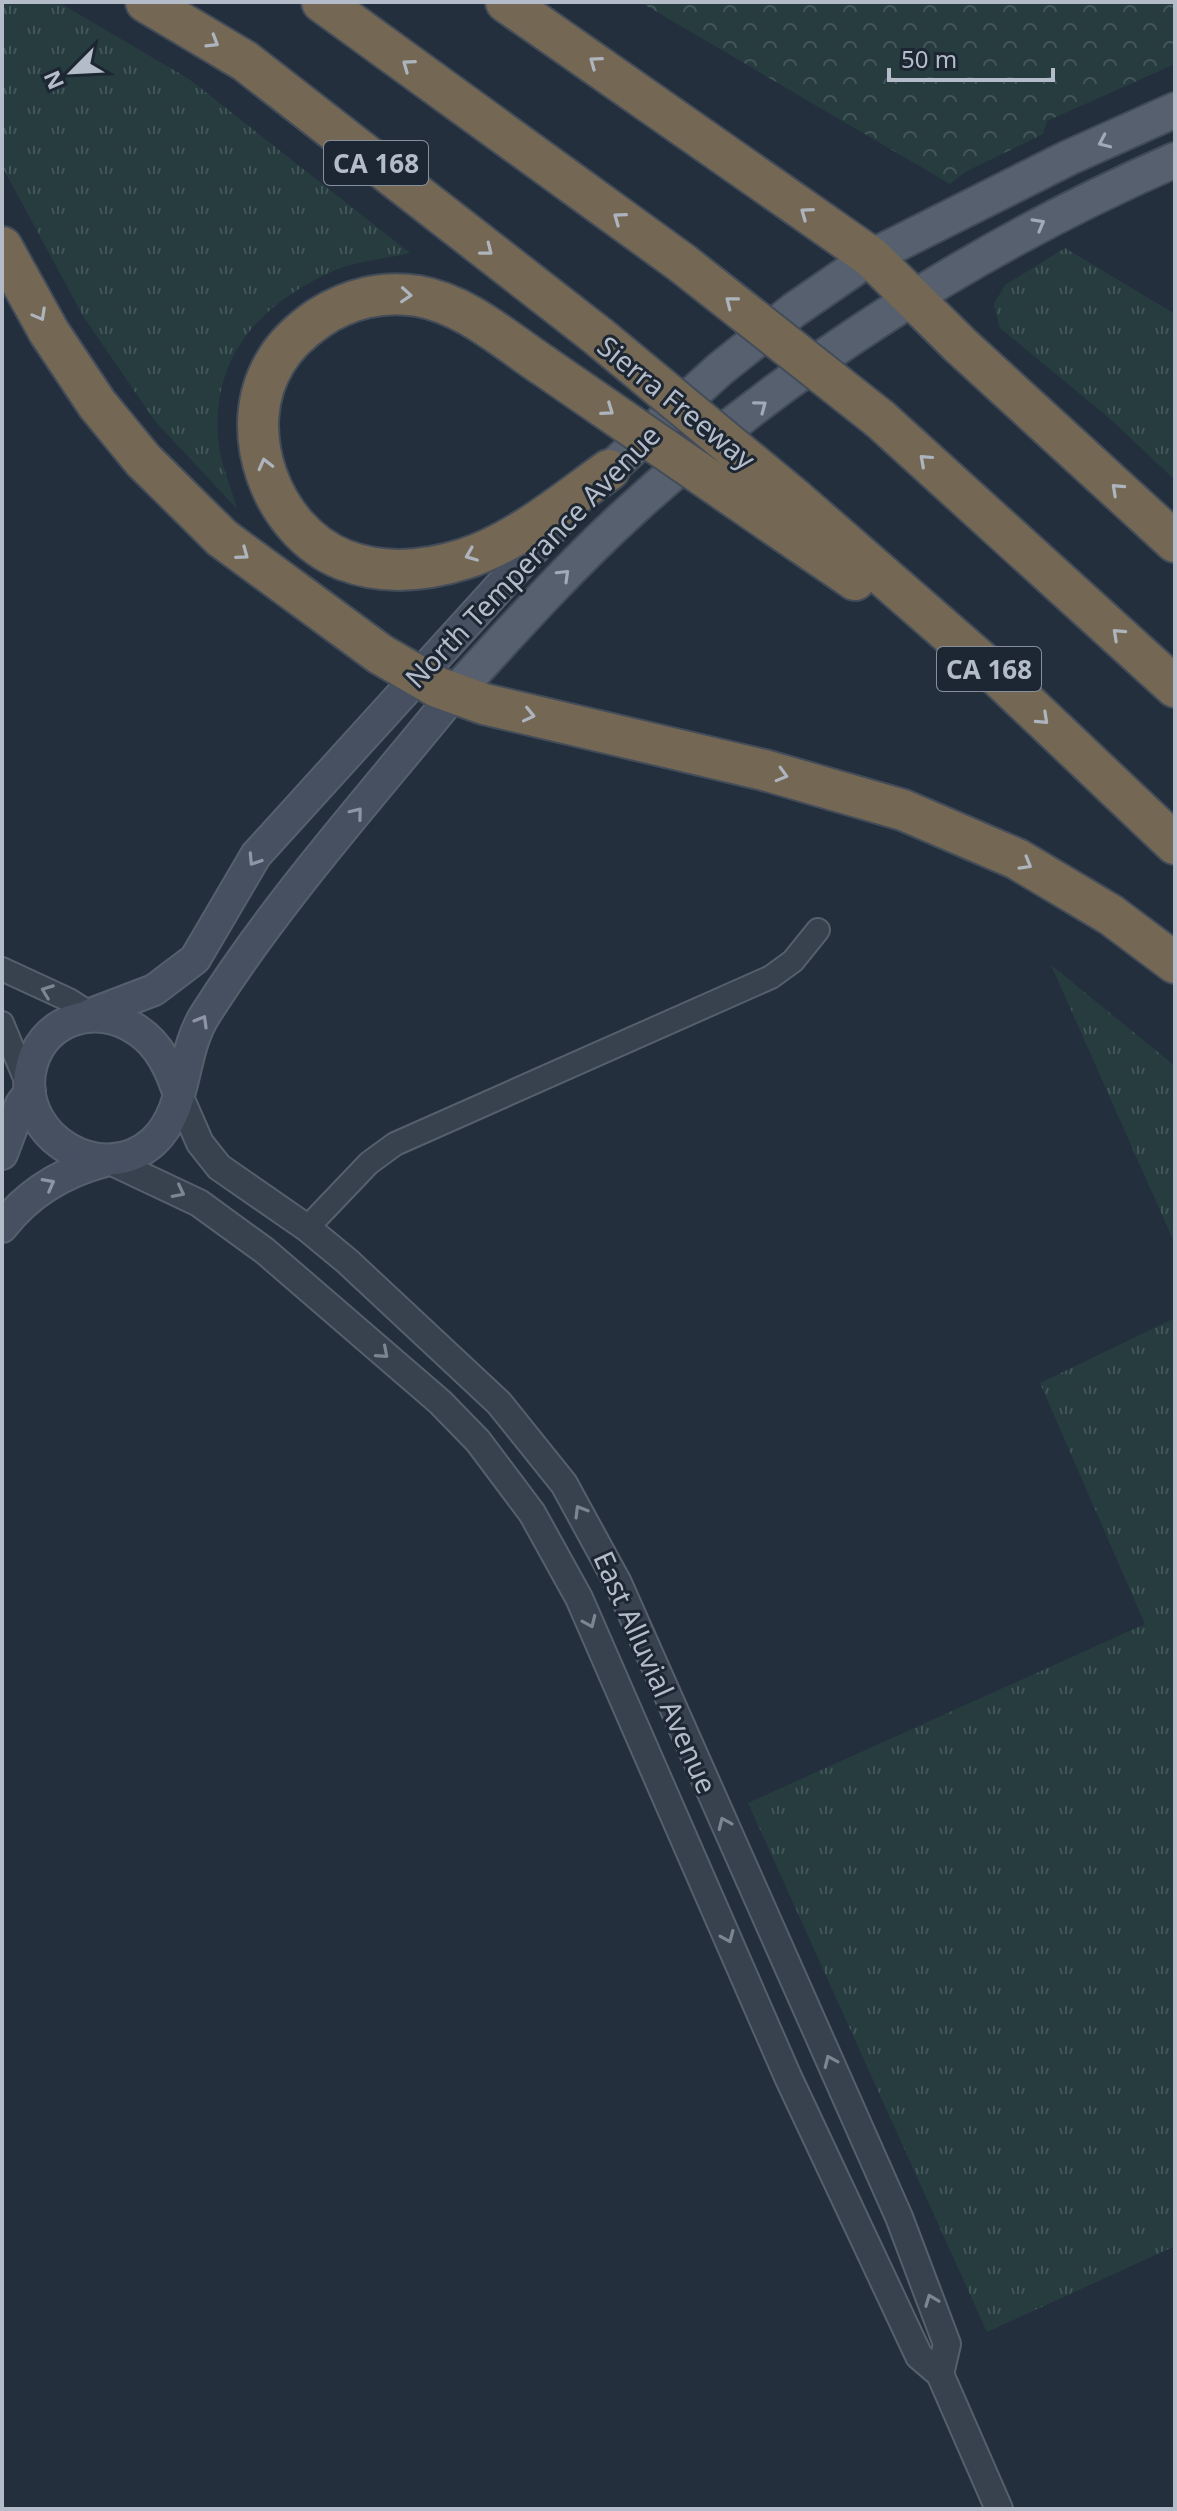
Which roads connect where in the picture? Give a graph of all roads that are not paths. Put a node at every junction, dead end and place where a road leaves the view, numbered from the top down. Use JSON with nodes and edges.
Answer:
{"nodes":[{"id":1,"x":146,"y":2,"type":"edge"},
{"id":2,"x":322,"y":2,"type":"edge"},
{"id":3,"x":506,"y":2,"type":"edge"},
{"id":4,"x":1175,"y":110,"type":"edge"},
{"id":5,"x":1175,"y":160,"type":"edge"},
{"id":6,"x":2,"y":247,"type":"edge"},
{"id":7,"x":871,"y":257,"type":"junction"},
{"id":8,"x":914,"y":297,"type":"junction"},
{"id":9,"x":609,"y":470,"type":"junction"},
{"id":10,"x":783,"y":511,"type":"junction"},
{"id":11,"x":1175,"y":542,"type":"edge"},
{"id":12,"x":416,"y":675,"type":"junction"},
{"id":13,"x":1175,"y":687,"type":"edge"},
{"id":14,"x":454,"y":694,"type":"junction"},
{"id":15,"x":1175,"y":844,"type":"edge"},
{"id":16,"x":818,"y":930,"type":"dead end"},
{"id":17,"x":1175,"y":963,"type":"edge"},
{"id":18,"x":2,"y":969,"type":"edge"},
{"id":19,"x":91,"y":1014,"type":"junction"},
{"id":20,"x":2,"y":1023,"type":"edge"},
{"id":21,"x":30,"y":1092,"type":"junction"},
{"id":22,"x":179,"y":1095,"type":"junction"},
{"id":23,"x":2,"y":1154,"type":"edge"},
{"id":24,"x":108,"y":1160,"type":"junction"},
{"id":25,"x":2,"y":1227,"type":"edge"},
{"id":26,"x":307,"y":1228,"type":"junction"},
{"id":27,"x":940,"y":2374,"type":"junction"},
{"id":28,"x":999,"y":2509,"type":"edge"}],
"edges":[{"from":1,"to":10,"type":"highway","name":"Sierra Freeway","number":"CA 168","one_way":true,"bridge":true},
{"from":13,"to":2,"type":"highway","one_way":true,"bridge":true},
{"from":7,"to":3,"type":"highway","one_way":true},
{"from":4,"to":7,"type":"main road","name":"North Temperance Avenue","one_way":true},
{"from":8,"to":5,"type":"main road","name":"North Temperance Avenue","one_way":true},
{"from":6,"to":12,"type":"highway","one_way":true},
{"from":7,"to":8,"type":"highway"},
{"from":7,"to":9,"type":"main road","name":"North Temperance Avenue"},
{"from":11,"to":8,"type":"highway","one_way":true},
{"from":14,"to":8,"type":"main road","name":"North Temperance Avenue","one_way":true},
{"from":9,"to":10,"type":"highway","one_way":true,"bridge":true},
{"from":9,"to":12,"type":"main road","name":"North Temperance Avenue"},
{"from":10,"to":15,"type":"highway","number":"CA 168","one_way":true},
{"from":12,"to":14,"type":"highway"},
{"from":12,"to":19,"type":"main road","name":"North Temperance Avenue","one_way":true},
{"from":14,"to":17,"type":"highway","one_way":true},
{"from":22,"to":14,"type":"main road","name":"North Temperance Avenue","one_way":true},
{"from":16,"to":26,"type":"street"},
{"from":19,"to":18,"type":"street","one_way":true},
{"from":19,"to":21,"type":"main road"},
{"from":19,"to":22,"type":"main road"},
{"from":20,"to":21,"type":"street"},
{"from":21,"to":23,"type":"main road"},
{"from":21,"to":24,"type":"main road"},
{"from":22,"to":24,"type":"main road"},
{"from":22,"to":26,"type":"street","name":"East Alluvial Avenue"},
{"from":25,"to":24,"type":"main road","one_way":true},
{"from":24,"to":27,"type":"street","name":"East Alluvial Avenue","one_way":true},
{"from":27,"to":26,"type":"street","name":"East Alluvial Avenue","one_way":true},
{"from":27,"to":28,"type":"street","name":"East Alluvial Avenue"}]}
